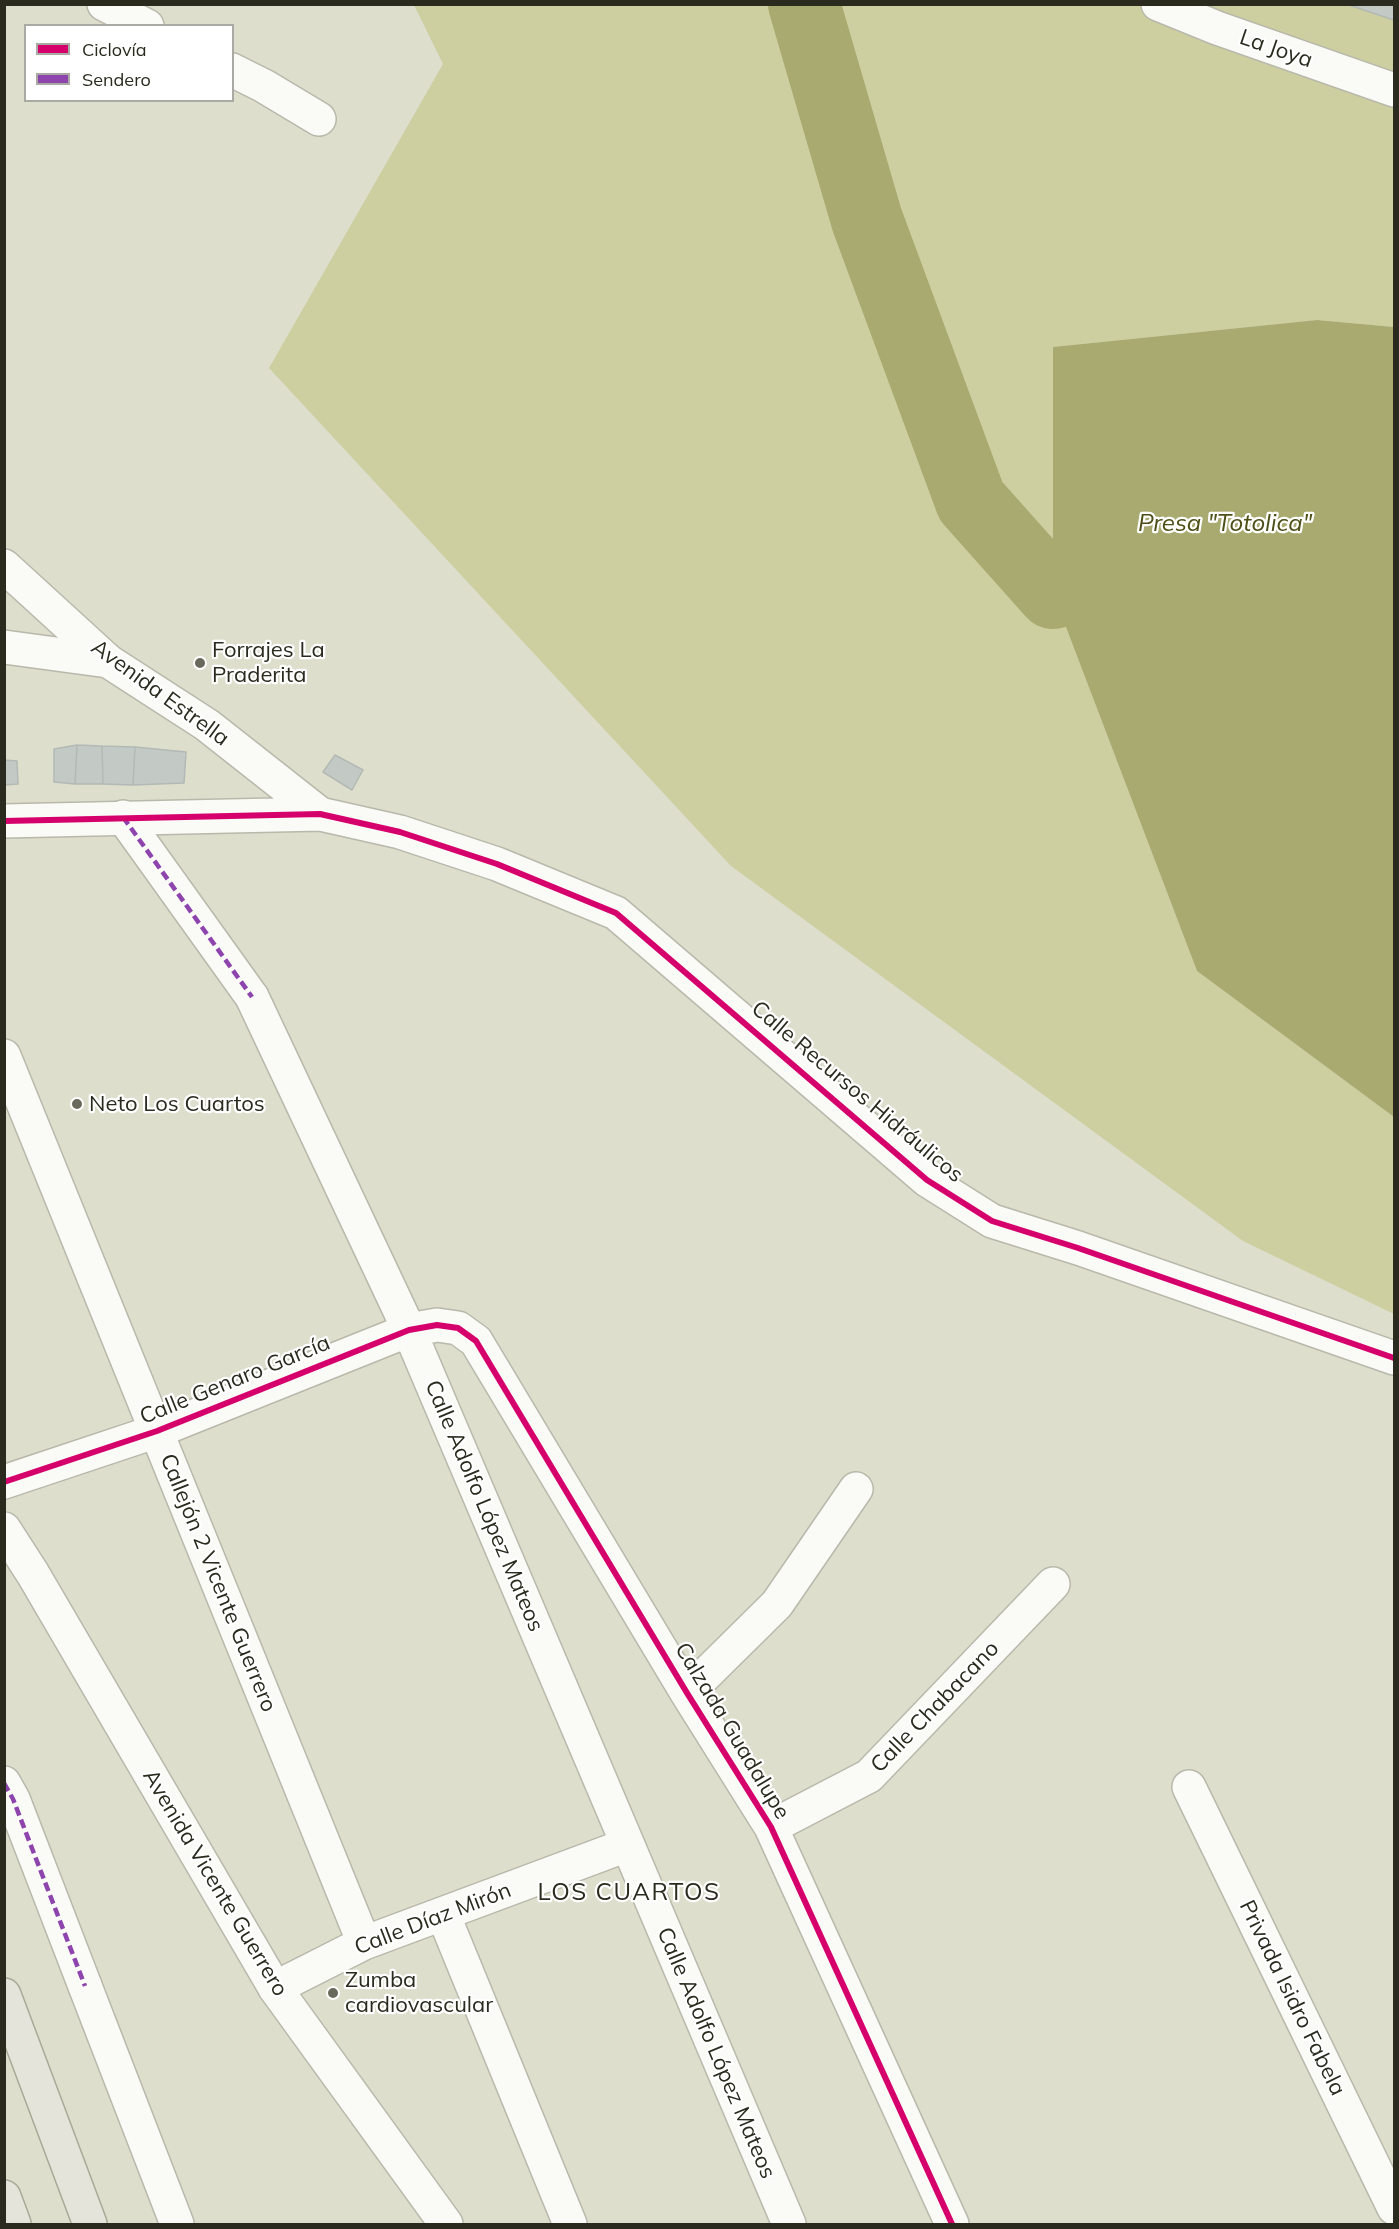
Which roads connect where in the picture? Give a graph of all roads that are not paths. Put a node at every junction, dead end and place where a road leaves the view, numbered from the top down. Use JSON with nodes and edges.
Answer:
{"nodes":[{"id":1,"x":104,"y":4,"type":"edge"},
{"id":2,"x":1158,"y":4,"type":"edge"},
{"id":3,"x":143,"y":24,"type":"edge"},
{"id":4,"x":234,"y":71,"type":"edge"},
{"id":5,"x":1395,"y":90,"type":"edge"},
{"id":6,"x":319,"y":119,"type":"dead end"},
{"id":7,"x":4,"y":566,"type":"edge"},
{"id":8,"x":4,"y":647,"type":"edge"},
{"id":9,"x":108,"y":661,"type":"junction"},
{"id":10,"x":320,"y":814,"type":"junction"},
{"id":11,"x":123,"y":817,"type":"junction"},
{"id":12,"x":4,"y":821,"type":"edge"},
{"id":13,"x":4,"y":1056,"type":"edge"},
{"id":14,"x":409,"y":1330,"type":"junction"},
{"id":15,"x":476,"y":1341,"type":"joint"},
{"id":16,"x":1395,"y":1358,"type":"edge"},
{"id":17,"x":157,"y":1431,"type":"junction"},
{"id":18,"x":4,"y":1482,"type":"edge"},
{"id":19,"x":856,"y":1489,"type":"dead end"},
{"id":20,"x":4,"y":1529,"type":"edge"},
{"id":21,"x":1053,"y":1584,"type":"dead end"},
{"id":22,"x":687,"y":1693,"type":"junction"},
{"id":23,"x":4,"y":1783,"type":"edge"},
{"id":24,"x":1189,"y":1787,"type":"dead end"},
{"id":25,"x":771,"y":1827,"type":"junction"},
{"id":26,"x":627,"y":1845,"type":"junction"},
{"id":27,"x":443,"y":1914,"type":"junction"},
{"id":28,"x":364,"y":1943,"type":"junction"},
{"id":29,"x":275,"y":1988,"type":"junction"},
{"id":30,"x":4,"y":1995,"type":"edge"},
{"id":31,"x":4,"y":2197,"type":"edge"},
{"id":32,"x":1395,"y":2208,"type":"edge"},
{"id":33,"x":14,"y":2224,"type":"edge"},
{"id":34,"x":90,"y":2224,"type":"edge"},
{"id":35,"x":177,"y":2224,"type":"edge"},
{"id":36,"x":446,"y":2224,"type":"edge"},
{"id":37,"x":570,"y":2224,"type":"edge"},
{"id":38,"x":789,"y":2224,"type":"edge"},
{"id":39,"x":952,"y":2224,"type":"edge"}],
"edges":[{"from":1,"to":3,"type":"street"},
{"from":2,"to":5,"type":"street","name":"La Joya"},
{"from":4,"to":6,"type":"street"},
{"from":7,"to":9,"type":"street","name":"Avenida Estrella"},
{"from":8,"to":9,"type":"street"},
{"from":9,"to":10,"type":"street","name":"Avenida Estrella"},
{"from":10,"to":11,"type":"street"},
{"from":10,"to":16,"type":"street","name":"Calle Recursos Hidráulicos"},
{"from":11,"to":12,"type":"street"},
{"from":11,"to":14,"type":"street","name":"Calle Adolfo López Mateos"},
{"from":13,"to":17,"type":"street","name":"Callejón 2 Vicente Guerrero"},
{"from":14,"to":15,"type":"street","name":"Calle Genaro García"},
{"from":14,"to":17,"type":"street","name":"Calle Genaro García"},
{"from":14,"to":26,"type":"street","name":"Calle Adolfo López Mateos"},
{"from":15,"to":22,"type":"street","name":"Calzada Guadalupe"},
{"from":17,"to":18,"type":"street","name":"Calle Genaro García"},
{"from":17,"to":28,"type":"street","name":"Callejón 2 Vicente Guerrero"},
{"from":19,"to":22,"type":"street"},
{"from":20,"to":29,"type":"street","name":"Avenida Vicente Guerrero"},
{"from":21,"to":25,"type":"street","name":"Calle Chabacano"},
{"from":22,"to":25,"type":"street","name":"Calzada Guadalupe"},
{"from":23,"to":35,"type":"street"},
{"from":24,"to":32,"type":"street","name":"Privada Isidro Fabela"},
{"from":25,"to":39,"type":"street","name":"Calzada Guadalupe"},
{"from":26,"to":27,"type":"street","name":"Calle Díaz Mirón"},
{"from":26,"to":38,"type":"street","name":"Calle Adolfo López Mateos"},
{"from":27,"to":28,"type":"street","name":"Calle Díaz Mirón"},
{"from":27,"to":37,"type":"street"},
{"from":28,"to":29,"type":"street","name":"Calle Díaz Mirón"},
{"from":29,"to":36,"type":"street","name":"Avenida Vicente Guerrero"},
{"from":30,"to":34,"type":"highway"},
{"from":31,"to":33,"type":"highway"}]}
